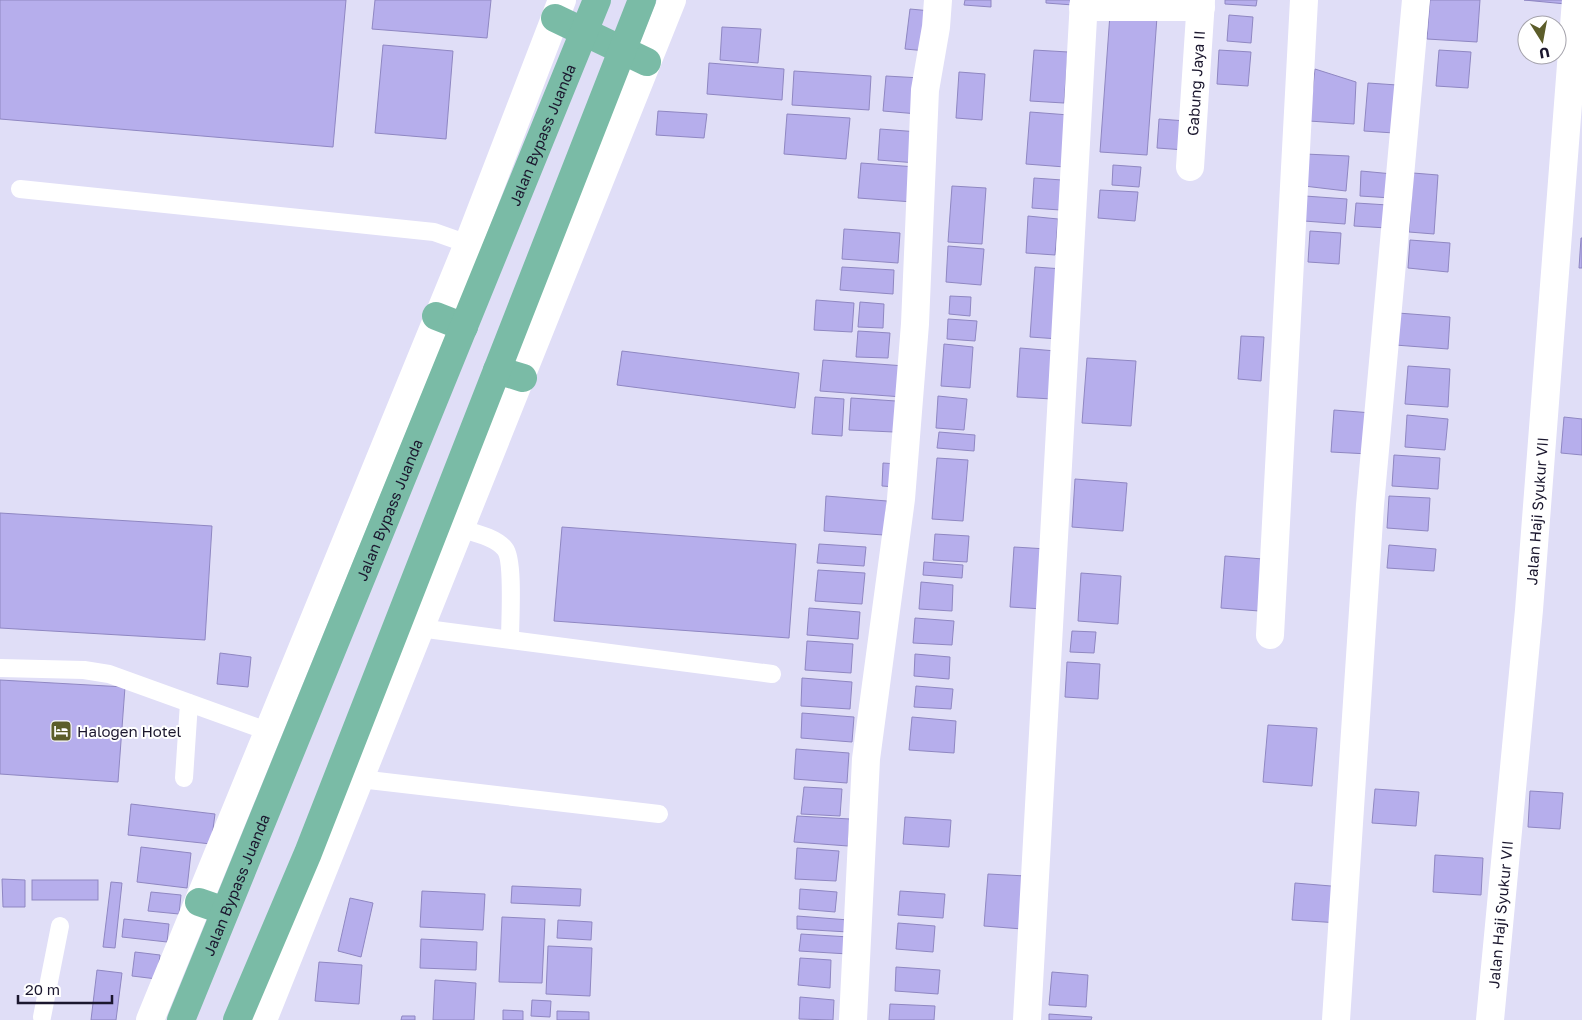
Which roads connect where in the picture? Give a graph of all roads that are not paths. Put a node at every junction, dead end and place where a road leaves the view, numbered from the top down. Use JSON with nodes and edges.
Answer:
{"nodes":[{"id":1,"x":597,"y":0,"type":"edge"},
{"id":2,"x":642,"y":0,"type":"edge"},
{"id":3,"x":672,"y":0,"type":"edge"},
{"id":4,"x":938,"y":0,"type":"edge"},
{"id":5,"x":1304,"y":0,"type":"edge"},
{"id":6,"x":1416,"y":0,"type":"edge"},
{"id":7,"x":1576,"y":0,"type":"edge"},
{"id":8,"x":1084,"y":3,"type":"edge"},
{"id":9,"x":1201,"y":4,"type":"edge"},
{"id":10,"x":559,"y":9,"type":"edge"},
{"id":11,"x":585,"y":32,"type":"junction"},
{"id":12,"x":623,"y":50,"type":"junction"},
{"id":13,"x":647,"y":62,"type":"junction"},
{"id":14,"x":1190,"y":166,"type":"dead end"},
{"id":15,"x":20,"y":189,"type":"dead end"},
{"id":16,"x":468,"y":244,"type":"junction"},
{"id":17,"x":436,"y":316,"type":"junction"},
{"id":18,"x":464,"y":327,"type":"junction"},
{"id":19,"x":497,"y":370,"type":"junction"},
{"id":20,"x":522,"y":378,"type":"junction"},
{"id":21,"x":450,"y":525,"type":"junction"},
{"id":22,"x":419,"y":628,"type":"junction"},
{"id":23,"x":1270,"y":635,"type":"dead end"},
{"id":24,"x":510,"y":639,"type":"junction"},
{"id":25,"x":0,"y":668,"type":"edge"},
{"id":26,"x":772,"y":674,"type":"dead end"},
{"id":27,"x":190,"y":702,"type":"junction"},
{"id":28,"x":270,"y":732,"type":"junction"},
{"id":29,"x":184,"y":778,"type":"dead end"},
{"id":30,"x":360,"y":779,"type":"junction"},
{"id":31,"x":659,"y":814,"type":"dead end"},
{"id":32,"x":199,"y":902,"type":"junction"},
{"id":33,"x":225,"y":911,"type":"junction"},
{"id":34,"x":60,"y":926,"type":"dead end"},
{"id":35,"x":281,"y":946,"type":"junction"},
{"id":36,"x":39,"y":1019,"type":"edge"},
{"id":37,"x":150,"y":1020,"type":"edge"},
{"id":38,"x":181,"y":1020,"type":"edge"},
{"id":39,"x":237,"y":1020,"type":"edge"},
{"id":40,"x":263,"y":1020,"type":"edge"},
{"id":41,"x":853,"y":1020,"type":"edge"},
{"id":42,"x":1027,"y":1020,"type":"edge"},
{"id":43,"x":1336,"y":1020,"type":"edge"},
{"id":44,"x":1490,"y":1020,"type":"edge"}],
"edges":[{"from":1,"to":11,"type":"highway","name":"Jalan Bypass Juanda"},
{"from":2,"to":12,"type":"highway"},
{"from":3,"to":13,"type":"street"},
{"from":4,"to":41,"type":"street"},
{"from":5,"to":23,"type":"street"},
{"from":6,"to":43,"type":"street"},
{"from":7,"to":44,"type":"street","name":"Jalan Haji Syukur VII"},
{"from":8,"to":9,"type":"street"},
{"from":8,"to":42,"type":"street"},
{"from":9,"to":14,"type":"street","name":"Gabung Jaya II"},
{"from":10,"to":11,"type":"highway"},
{"from":10,"to":16,"type":"street"},
{"from":11,"to":12,"type":"highway"},
{"from":11,"to":18,"type":"highway","name":"Jalan Bypass Juanda"},
{"from":12,"to":13,"type":"highway"},
{"from":12,"to":19,"type":"highway"},
{"from":13,"to":20,"type":"street"},
{"from":15,"to":16,"type":"lane"},
{"from":16,"to":17,"type":"street"},
{"from":17,"to":18,"type":"highway"},
{"from":17,"to":28,"type":"street"},
{"from":18,"to":33,"type":"highway","name":"Jalan Bypass Juanda"},
{"from":19,"to":20,"type":"highway"},
{"from":19,"to":21,"type":"highway"},
{"from":20,"to":21,"type":"street"},
{"from":21,"to":22,"type":"street"},
{"from":21,"to":24,"type":"lane"},
{"from":21,"to":35,"type":"highway"},
{"from":22,"to":24,"type":"lane"},
{"from":22,"to":30,"type":"street"},
{"from":24,"to":26,"type":"lane"},
{"from":25,"to":27,"type":"lane"},
{"from":27,"to":28,"type":"lane"},
{"from":27,"to":29,"type":"lane"},
{"from":28,"to":32,"type":"street"},
{"from":30,"to":31,"type":"lane"},
{"from":30,"to":35,"type":"street"},
{"from":32,"to":33,"type":"highway"},
{"from":32,"to":37,"type":"street"},
{"from":33,"to":38,"type":"highway","name":"Jalan Bypass Juanda"},
{"from":34,"to":36,"type":"lane"},
{"from":35,"to":39,"type":"highway"},
{"from":35,"to":40,"type":"street"}]}
